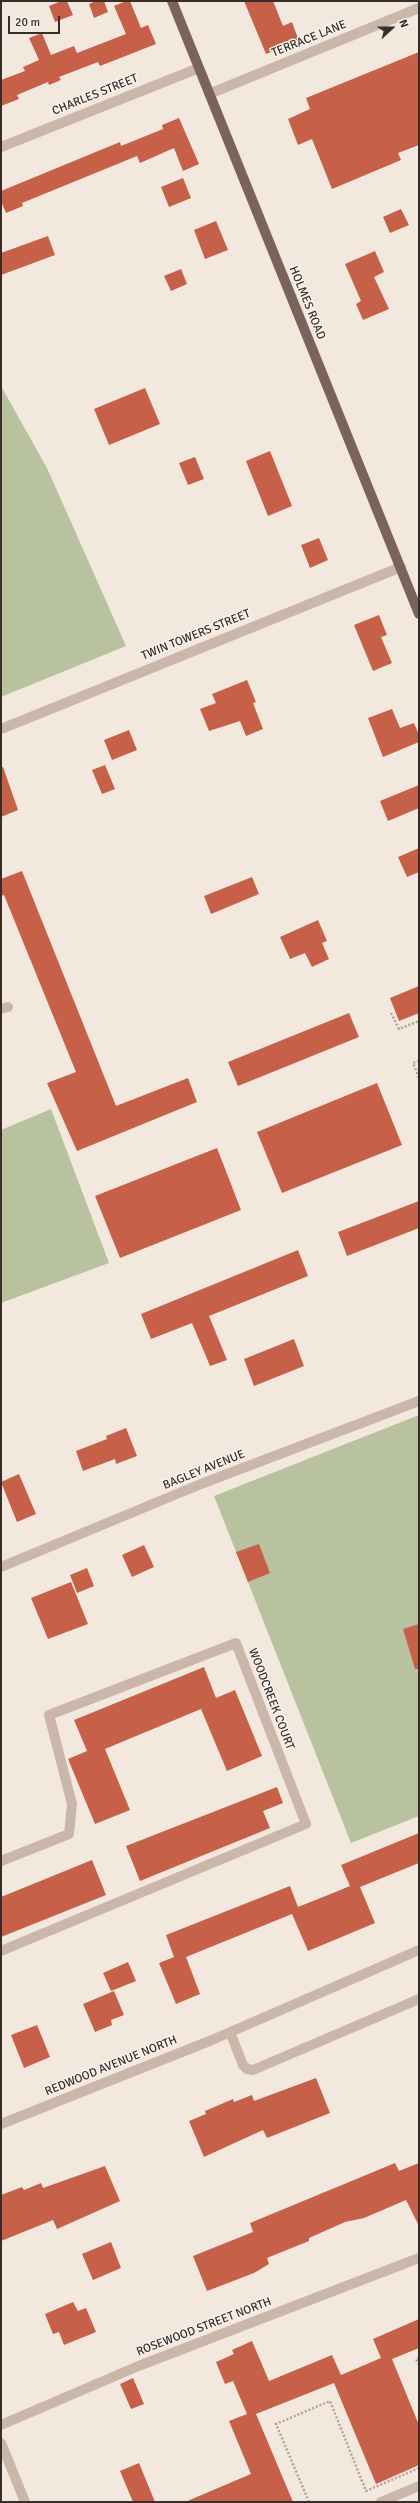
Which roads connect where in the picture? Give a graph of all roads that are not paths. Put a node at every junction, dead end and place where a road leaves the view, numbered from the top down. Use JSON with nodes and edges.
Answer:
{"nodes":[{"id":1,"x":172,"y":1,"type":"edge"},
{"id":2,"x":419,"y":8,"type":"edge"},
{"id":3,"x":199,"y":68,"type":"junction"},
{"id":4,"x":210,"y":94,"type":"junction"},
{"id":5,"x":1,"y":147,"type":"edge"},
{"id":6,"x":401,"y":567,"type":"junction"},
{"id":7,"x":419,"y":614,"type":"edge"},
{"id":8,"x":1,"y":729,"type":"edge"},
{"id":9,"x":419,"y":1401,"type":"edge"},
{"id":10,"x":1,"y":1567,"type":"edge"},
{"id":11,"x":1,"y":1861,"type":"edge"},
{"id":12,"x":419,"y":1950,"type":"edge"},
{"id":13,"x":1,"y":1952,"type":"edge"},
{"id":14,"x":419,"y":1999,"type":"edge"},
{"id":15,"x":230,"y":2032,"type":"junction"},
{"id":16,"x":1,"y":2124,"type":"edge"},
{"id":17,"x":419,"y":2258,"type":"edge"},
{"id":18,"x":1,"y":2425,"type":"edge"},
{"id":19,"x":1,"y":2443,"type":"edge"},
{"id":20,"x":419,"y":2486,"type":"edge"},
{"id":21,"x":25,"y":2502,"type":"edge"},
{"id":22,"x":381,"y":2502,"type":"edge"}],
"edges":[{"from":1,"to":3,"type":"main road","name":"HOLMES ROAD"},
{"from":2,"to":4,"type":"street","name":"TERRACE LANE"},
{"from":3,"to":4,"type":"main road","name":"HOLMES ROAD"},
{"from":3,"to":5,"type":"street","name":"CHARLES STREET"},
{"from":4,"to":6,"type":"main road","name":"HOLMES ROAD"},
{"from":6,"to":7,"type":"main road","name":"HOLMES ROAD"},
{"from":6,"to":8,"type":"street","name":"TWIN TOWERS STREET"},
{"from":9,"to":10,"type":"street","name":"BAGLEY AVENUE"},
{"from":11,"to":13,"type":"street","name":"WOODCREEK COURT"},
{"from":12,"to":15,"type":"street","name":"REDWOOD AVENUE NORTH"},
{"from":14,"to":15,"type":"street"},
{"from":15,"to":16,"type":"street","name":"REDWOOD AVENUE NORTH"},
{"from":17,"to":18,"type":"street","name":"ROSEWOOD STREET NORTH"},
{"from":19,"to":21,"type":"street"},
{"from":20,"to":22,"type":"street"}]}
